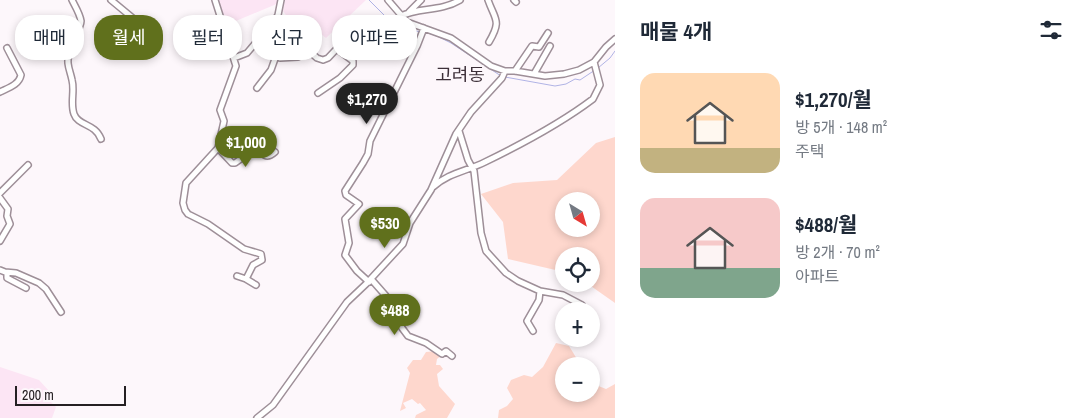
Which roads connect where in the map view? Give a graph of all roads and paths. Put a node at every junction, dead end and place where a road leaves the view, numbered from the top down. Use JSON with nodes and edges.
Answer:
{"nodes":[{"id":1,"x":72,"y":0,"type":"edge"},
{"id":2,"x":111,"y":0,"type":"edge"},
{"id":3,"x":215,"y":0,"type":"edge"},
{"id":4,"x":281,"y":0,"type":"edge"},
{"id":5,"x":388,"y":0,"type":"edge"},
{"id":6,"x":421,"y":0,"type":"edge"},
{"id":7,"x":460,"y":0,"type":"edge"},
{"id":8,"x":488,"y":0,"type":"edge"},
{"id":9,"x":409,"y":12,"type":"junction"},
{"id":10,"x":129,"y":15,"type":"edge"},
{"id":11,"x":220,"y":15,"type":"edge"},
{"id":12,"x":278,"y":15,"type":"edge"},
{"id":13,"x":400,"y":15,"type":"edge"},
{"id":14,"x":403,"y":15,"type":"edge"},
{"id":15,"x":417,"y":28,"type":"edge"},
{"id":16,"x":423,"y":31,"type":"junction"},
{"id":17,"x":548,"y":33,"type":"dead end"},
{"id":18,"x":615,"y":39,"type":"edge"},
{"id":19,"x":488,"y":42,"type":"dead end"},
{"id":20,"x":550,"y":46,"type":"dead end"},
{"id":21,"x":252,"y":47,"type":"edge"},
{"id":22,"x":7,"y":48,"type":"dead end"},
{"id":23,"x":242,"y":55,"type":"edge"},
{"id":24,"x":234,"y":60,"type":"edge"},
{"id":25,"x":275,"y":60,"type":"edge"},
{"id":26,"x":352,"y":60,"type":"edge"},
{"id":27,"x":595,"y":66,"type":"junction"},
{"id":28,"x":515,"y":70,"type":"junction"},
{"id":29,"x":534,"y":74,"type":"junction"},
{"id":30,"x":504,"y":75,"type":"junction"},
{"id":31,"x":258,"y":88,"type":"dead end"},
{"id":32,"x":0,"y":92,"type":"edge"},
{"id":33,"x":318,"y":93,"type":"dead end"},
{"id":34,"x":459,"y":131,"type":"junction"},
{"id":35,"x":101,"y":139,"type":"dead end"},
{"id":36,"x":218,"y":148,"type":"junction"},
{"id":37,"x":275,"y":152,"type":"dead end"},
{"id":38,"x":28,"y":164,"type":"dead end"},
{"id":39,"x":472,"y":168,"type":"junction"},
{"id":40,"x":432,"y":187,"type":"junction"},
{"id":41,"x":0,"y":193,"type":"edge"},
{"id":42,"x":0,"y":198,"type":"edge"},
{"id":43,"x":0,"y":241,"type":"edge"},
{"id":44,"x":0,"y":270,"type":"edge"},
{"id":45,"x":7,"y":272,"type":"junction"},
{"id":46,"x":237,"y":276,"type":"dead end"},
{"id":47,"x":246,"y":279,"type":"junction"},
{"id":48,"x":370,"y":280,"type":"junction"},
{"id":49,"x":256,"y":285,"type":"dead end"},
{"id":50,"x":26,"y":288,"type":"dead end"},
{"id":51,"x":540,"y":291,"type":"junction"},
{"id":52,"x":575,"y":302,"type":"edge"},
{"id":53,"x":61,"y":312,"type":"dead end"},
{"id":54,"x":533,"y":330,"type":"dead end"},
{"id":55,"x":452,"y":356,"type":"dead end"},
{"id":56,"x":257,"y":418,"type":"edge"}],
"edges":[{"from":1,"to":35,"type":"street"},
{"from":2,"to":10,"type":"street"},
{"from":3,"to":11,"type":"street"},
{"from":4,"to":12,"type":"street"},
{"from":5,"to":13,"type":"street"},
{"from":6,"to":9,"type":"street"},
{"from":7,"to":9,"type":"street"},
{"from":8,"to":19,"type":"street"},
{"from":9,"to":14,"type":"street"},
{"from":15,"to":16,"type":"street"},
{"from":16,"to":30,"type":"street"},
{"from":16,"to":48,"type":"street"},
{"from":17,"to":28,"type":"street"},
{"from":18,"to":27,"type":"street"},
{"from":20,"to":29,"type":"street"},
{"from":21,"to":23,"type":"street"},
{"from":22,"to":32,"type":"street"},
{"from":24,"to":36,"type":"street"},
{"from":25,"to":31,"type":"street"},
{"from":26,"to":33,"type":"street"},
{"from":27,"to":29,"type":"street"},
{"from":27,"to":39,"type":"street"},
{"from":28,"to":29,"type":"street"},
{"from":28,"to":30,"type":"street"},
{"from":30,"to":34,"type":"street"},
{"from":34,"to":39,"type":"street"},
{"from":34,"to":40,"type":"street"},
{"from":36,"to":37,"type":"street"},
{"from":36,"to":47,"type":"street"},
{"from":38,"to":41,"type":"street"},
{"from":39,"to":40,"type":"street"},
{"from":39,"to":51,"type":"street"},
{"from":40,"to":48,"type":"street"},
{"from":42,"to":43,"type":"street"},
{"from":44,"to":45,"type":"street"},
{"from":45,"to":50,"type":"street"},
{"from":45,"to":53,"type":"street"},
{"from":46,"to":47,"type":"street"},
{"from":47,"to":49,"type":"street"},
{"from":48,"to":55,"type":"street"},
{"from":48,"to":56,"type":"street"},
{"from":51,"to":52,"type":"street"},
{"from":51,"to":54,"type":"street"}]}
